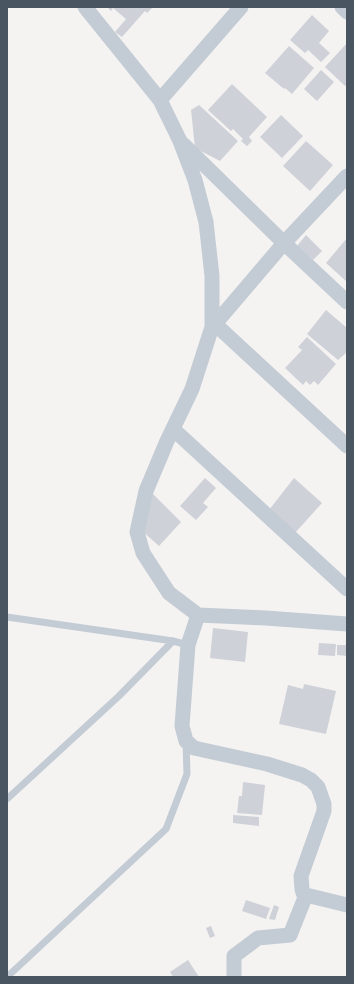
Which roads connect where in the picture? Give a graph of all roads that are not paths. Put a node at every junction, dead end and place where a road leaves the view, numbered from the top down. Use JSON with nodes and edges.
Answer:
{"nodes":[{"id":1,"x":241,"y":7,"type":"edge"},
{"id":2,"x":342,"y":7,"type":"edge"},
{"id":3,"x":92,"y":10,"type":"edge"},
{"id":4,"x":347,"y":12,"type":"edge"},
{"id":5,"x":160,"y":100,"type":"junction"},
{"id":6,"x":180,"y":141,"type":"junction"},
{"id":7,"x":347,"y":176,"type":"edge"},
{"id":8,"x":284,"y":243,"type":"junction"},
{"id":9,"x":347,"y":302,"type":"edge"},
{"id":10,"x":214,"y":325,"type":"junction"},
{"id":11,"x":173,"y":429,"type":"junction"},
{"id":12,"x":347,"y":446,"type":"edge"},
{"id":13,"x":347,"y":590,"type":"edge"},
{"id":14,"x":198,"y":615,"type":"junction"},
{"id":15,"x":10,"y":617,"type":"edge"},
{"id":16,"x":7,"y":623,"type":"edge"},
{"id":17,"x":347,"y":624,"type":"edge"},
{"id":18,"x":173,"y":641,"type":"junction"},
{"id":19,"x":188,"y":645,"type":"junction"},
{"id":20,"x":186,"y":741,"type":"junction"},
{"id":21,"x":7,"y":799,"type":"edge"},
{"id":22,"x":306,"y":895,"type":"junction"},
{"id":23,"x":347,"y":905,"type":"edge"},
{"id":24,"x":7,"y":977,"type":"edge"},
{"id":25,"x":234,"y":977,"type":"edge"}],
"edges":[{"from":1,"to":5,"type":"street"},
{"from":2,"to":4,"type":"street"},
{"from":3,"to":5,"type":"street"},
{"from":5,"to":6,"type":"street"},
{"from":6,"to":8,"type":"street"},
{"from":6,"to":10,"type":"street"},
{"from":7,"to":8,"type":"street"},
{"from":8,"to":9,"type":"street"},
{"from":8,"to":10,"type":"street"},
{"from":10,"to":11,"type":"street"},
{"from":10,"to":12,"type":"street"},
{"from":11,"to":13,"type":"street"},
{"from":11,"to":14,"type":"street"},
{"from":14,"to":17,"type":"street"},
{"from":14,"to":19,"type":"street"},
{"from":15,"to":16,"type":"lane"},
{"from":15,"to":18,"type":"lane"},
{"from":18,"to":19,"type":"lane"},
{"from":18,"to":21,"type":"lane"},
{"from":19,"to":20,"type":"street"},
{"from":20,"to":22,"type":"street"},
{"from":20,"to":24,"type":"lane"},
{"from":22,"to":23,"type":"street"},
{"from":22,"to":25,"type":"street"}]}
